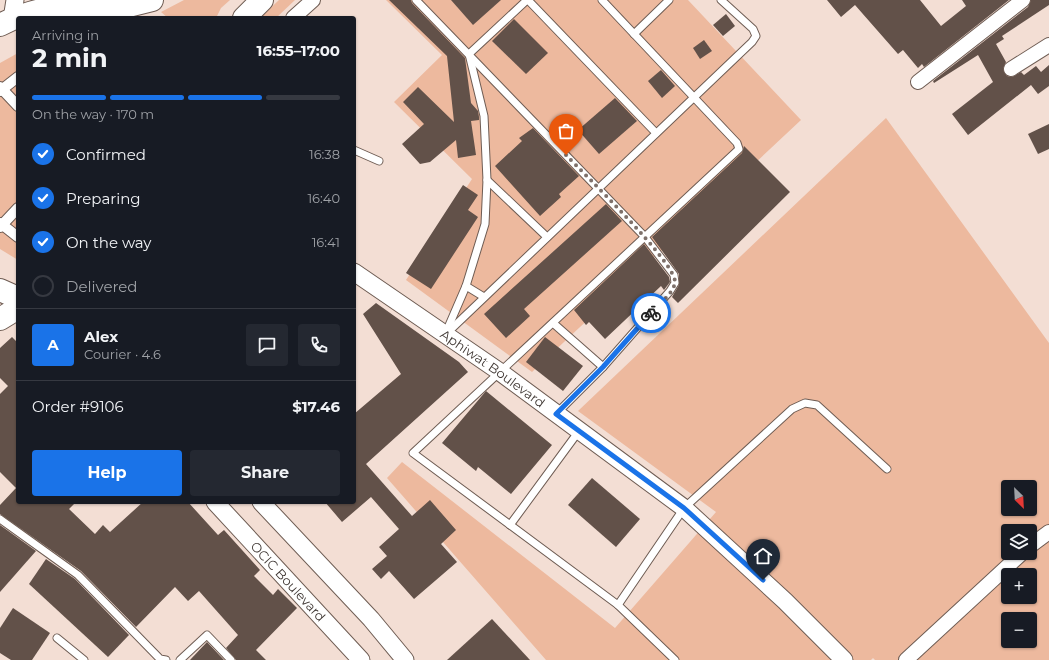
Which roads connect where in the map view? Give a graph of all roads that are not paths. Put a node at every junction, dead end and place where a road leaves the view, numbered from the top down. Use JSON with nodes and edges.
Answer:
{"nodes":[{"id":1,"x":152,"y":0,"type":"edge"},
{"id":2,"x":262,"y":0,"type":"edge"},
{"id":3,"x":313,"y":0,"type":"edge"},
{"id":4,"x":416,"y":0,"type":"edge"},
{"id":5,"x":528,"y":0,"type":"edge"},
{"id":6,"x":602,"y":0,"type":"edge"},
{"id":7,"x":669,"y":0,"type":"edge"},
{"id":8,"x":721,"y":0,"type":"edge"},
{"id":9,"x":1023,"y":0,"type":"edge"},
{"id":10,"x":89,"y":5,"type":"edge"},
{"id":11,"x":115,"y":16,"type":"edge"},
{"id":12,"x":246,"y":16,"type":"edge"},
{"id":13,"x":296,"y":16,"type":"edge"},
{"id":14,"x":6,"y":17,"type":"edge"},
{"id":15,"x":634,"y":34,"type":"junction"},
{"id":16,"x":1049,"y":46,"type":"edge"},
{"id":17,"x":469,"y":54,"type":"junction"},
{"id":18,"x":1011,"y":69,"type":"dead end"},
{"id":19,"x":16,"y":78,"type":"edge"},
{"id":20,"x":918,"y":82,"type":"dead end"},
{"id":21,"x":1,"y":89,"type":"edge"},
{"id":22,"x":694,"y":98,"type":"junction"},
{"id":23,"x":16,"y":104,"type":"edge"},
{"id":24,"x":656,"y":133,"type":"junction"},
{"id":25,"x":356,"y":151,"type":"edge"},
{"id":26,"x":379,"y":160,"type":"dead end"},
{"id":27,"x":487,"y":180,"type":"junction"},
{"id":28,"x":598,"y":189,"type":"junction"},
{"id":29,"x":16,"y":210,"type":"edge"},
{"id":30,"x":1,"y":225,"type":"edge"},
{"id":31,"x":16,"y":236,"type":"edge"},
{"id":32,"x":547,"y":237,"type":"junction"},
{"id":33,"x":644,"y":237,"type":"junction"},
{"id":34,"x":356,"y":273,"type":"edge"},
{"id":35,"x":466,"y":286,"type":"junction"},
{"id":36,"x":0,"y":290,"type":"edge"},
{"id":37,"x":16,"y":297,"type":"edge"},
{"id":38,"x":484,"y":297,"type":"junction"},
{"id":39,"x":16,"y":309,"type":"edge"},
{"id":40,"x":0,"y":320,"type":"edge"},
{"id":41,"x":553,"y":323,"type":"junction"},
{"id":42,"x":444,"y":335,"type":"junction"},
{"id":43,"x":603,"y":367,"type":"junction"},
{"id":44,"x":500,"y":372,"type":"junction"},
{"id":45,"x":556,"y":414,"type":"junction"},
{"id":46,"x":579,"y":431,"type":"junction"},
{"id":47,"x":887,"y":469,"type":"dead end"},
{"id":48,"x":217,"y":504,"type":"edge"},
{"id":49,"x":263,"y":504,"type":"edge"},
{"id":50,"x":684,"y":508,"type":"junction"},
{"id":51,"x":0,"y":519,"type":"edge"},
{"id":52,"x":510,"y":525,"type":"junction"},
{"id":53,"x":1049,"y":532,"type":"edge"},
{"id":54,"x":1037,"y":541,"type":"edge"},
{"id":55,"x":1014,"y":560,"type":"edge"},
{"id":56,"x":618,"y":604,"type":"junction"},
{"id":57,"x":57,"y":638,"type":"dead end"},
{"id":58,"x":84,"y":660,"type":"edge"},
{"id":59,"x":162,"y":660,"type":"edge"},
{"id":60,"x":180,"y":660,"type":"edge"},
{"id":61,"x":231,"y":660,"type":"edge"},
{"id":62,"x":361,"y":660,"type":"edge"},
{"id":63,"x":405,"y":660,"type":"edge"},
{"id":64,"x":675,"y":660,"type":"edge"},
{"id":65,"x":844,"y":660,"type":"edge"},
{"id":66,"x":906,"y":660,"type":"edge"}],
"edges":[{"from":1,"to":10,"type":"highway"},
{"from":2,"to":12,"type":"highway"},
{"from":3,"to":13,"type":"street"},
{"from":4,"to":17,"type":"lane"},
{"from":5,"to":17,"type":"lane"},
{"from":5,"to":24,"type":"lane"},
{"from":6,"to":15,"type":"lane"},
{"from":7,"to":15,"type":"lane"},
{"from":8,"to":22,"type":"lane"},
{"from":9,"to":20,"type":"street"},
{"from":10,"to":11,"type":"highway"},
{"from":10,"to":14,"type":"highway"},
{"from":15,"to":22,"type":"lane"},
{"from":16,"to":18,"type":"street"},
{"from":17,"to":27,"type":"lane"},
{"from":17,"to":28,"type":"lane"},
{"from":19,"to":21,"type":"street"},
{"from":21,"to":23,"type":"street"},
{"from":22,"to":24,"type":"lane"},
{"from":22,"to":33,"type":"lane"},
{"from":24,"to":28,"type":"lane"},
{"from":25,"to":26,"type":"lane"},
{"from":27,"to":32,"type":"lane"},
{"from":27,"to":35,"type":"lane"},
{"from":28,"to":32,"type":"lane"},
{"from":28,"to":33,"type":"lane"},
{"from":29,"to":30,"type":"street"},
{"from":30,"to":31,"type":"street"},
{"from":32,"to":38,"type":"lane"},
{"from":33,"to":41,"type":"lane"},
{"from":33,"to":43,"type":"lane"},
{"from":34,"to":42,"type":"street","name":"Aphiwat Boulevard"},
{"from":35,"to":38,"type":"lane"},
{"from":35,"to":42,"type":"lane"},
{"from":36,"to":37,"type":"highway"},
{"from":38,"to":42,"type":"lane"},
{"from":39,"to":40,"type":"highway"},
{"from":41,"to":43,"type":"lane"},
{"from":41,"to":44,"type":"lane"},
{"from":42,"to":44,"type":"street","name":"Aphiwat Boulevard"},
{"from":43,"to":45,"type":"lane"},
{"from":44,"to":45,"type":"street","name":"Aphiwat Boulevard"},
{"from":44,"to":52,"type":"lane"},
{"from":45,"to":46,"type":"street","name":"Aphiwat Boulevard"},
{"from":46,"to":50,"type":"street","name":"Aphiwat Boulevard"},
{"from":46,"to":52,"type":"lane"},
{"from":47,"to":50,"type":"lane"},
{"from":48,"to":62,"type":"street","name":"OCIC Boulevard"},
{"from":49,"to":63,"type":"street"},
{"from":50,"to":56,"type":"lane"},
{"from":50,"to":65,"type":"street","name":"Aphiwat Boulevard"},
{"from":51,"to":59,"type":"lane"},
{"from":52,"to":56,"type":"lane"},
{"from":53,"to":54,"type":"street"},
{"from":55,"to":66,"type":"street"},
{"from":56,"to":64,"type":"lane"},
{"from":57,"to":58,"type":"lane"},
{"from":60,"to":61,"type":"lane"}]}
